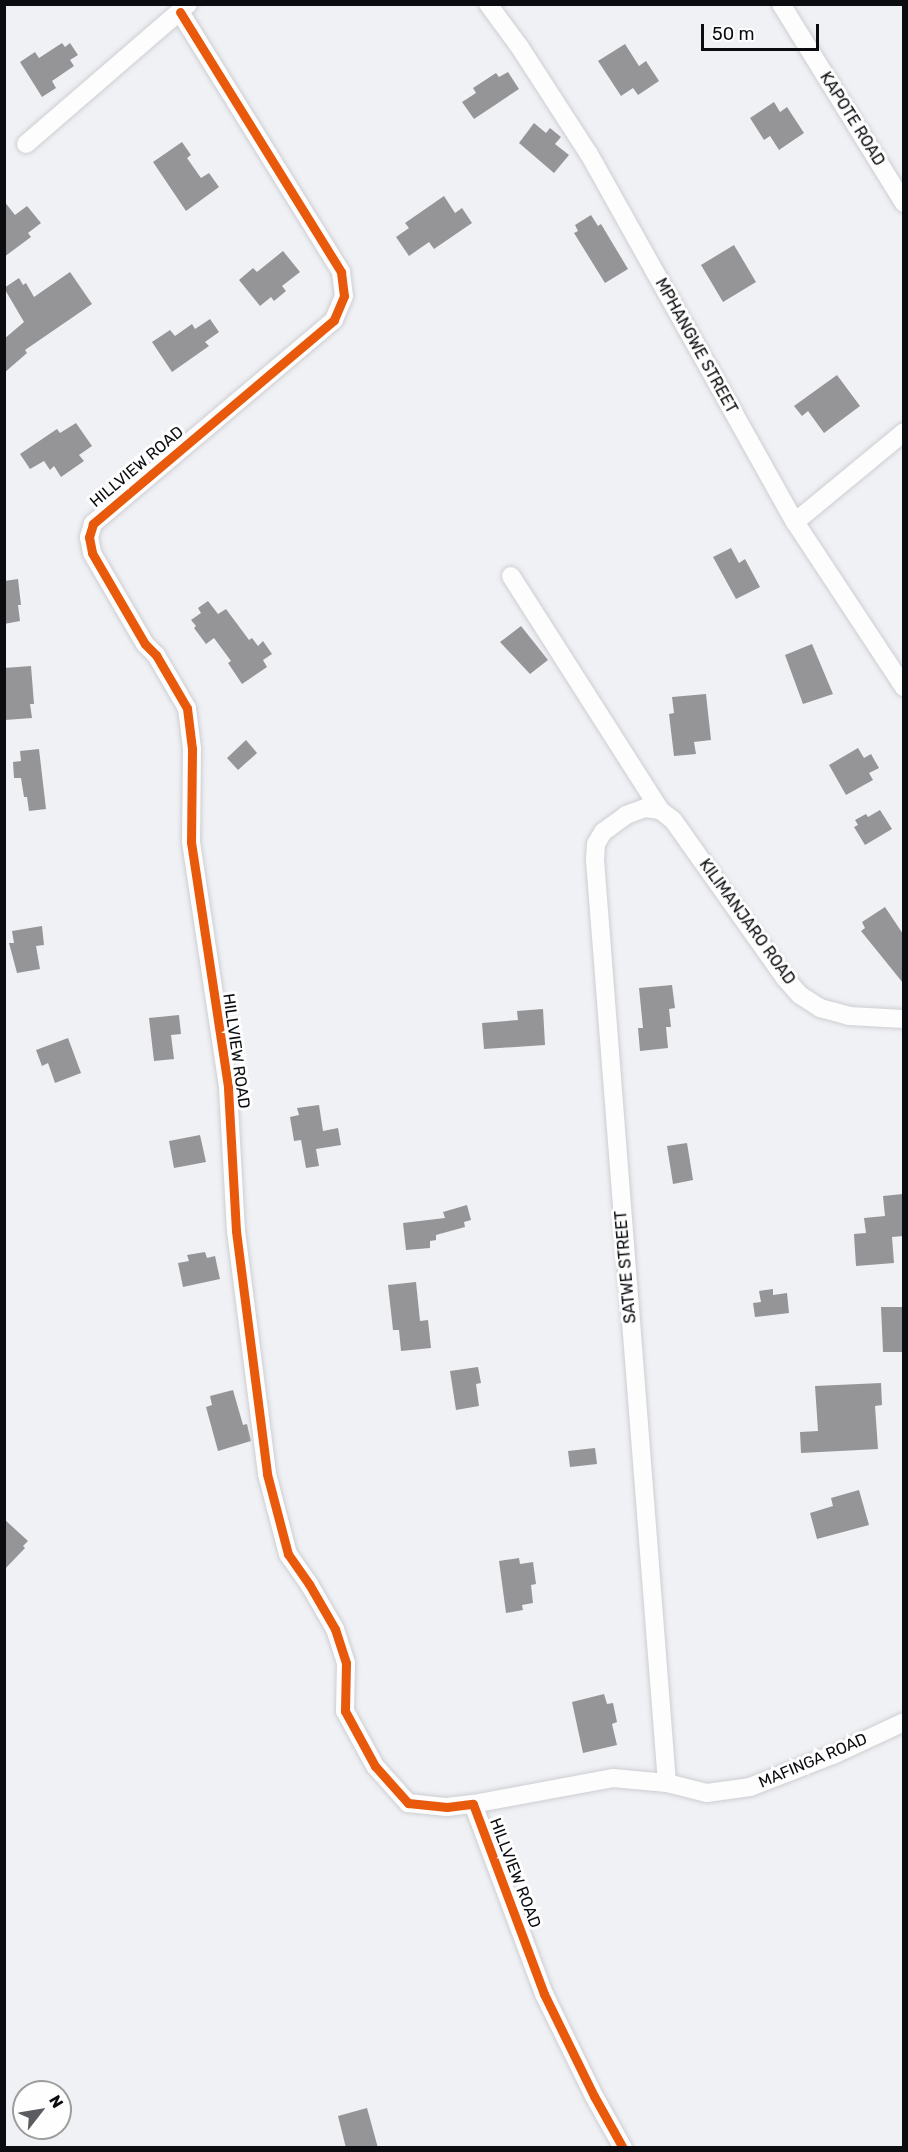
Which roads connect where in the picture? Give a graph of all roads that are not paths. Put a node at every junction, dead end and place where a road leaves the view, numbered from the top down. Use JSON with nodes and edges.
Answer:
{"nodes":[{"id":1,"x":488,"y":4,"type":"edge"},
{"id":2,"x":781,"y":4,"type":"edge"},
{"id":3,"x":184,"y":8,"type":"edge"},
{"id":4,"x":27,"y":144,"type":"dead end"},
{"id":5,"x":903,"y":203,"type":"edge"},
{"id":6,"x":903,"y":432,"type":"edge"},
{"id":7,"x":795,"y":522,"type":"junction"},
{"id":8,"x":511,"y":576,"type":"dead end"},
{"id":9,"x":903,"y":687,"type":"edge"},
{"id":10,"x":667,"y":815,"type":"junction"},
{"id":11,"x":903,"y":1019,"type":"edge"},
{"id":12,"x":903,"y":1722,"type":"edge"},
{"id":13,"x":667,"y":1783,"type":"junction"},
{"id":14,"x":473,"y":1804,"type":"junction"},
{"id":15,"x":623,"y":2148,"type":"edge"}],
"edges":[{"from":1,"to":7,"type":"street","name":"MPHANGWE STREET"},
{"from":2,"to":5,"type":"street","name":"KAPOTE ROAD"},
{"from":3,"to":4,"type":"street","name":"HILLVIEW ROAD"},
{"from":3,"to":14,"type":"street","name":"HILLVIEW ROAD"},
{"from":6,"to":7,"type":"street"},
{"from":7,"to":9,"type":"street","name":"MPHANGWE STREET"},
{"from":8,"to":10,"type":"street","name":"KILIMANJARO ROAD"},
{"from":10,"to":11,"type":"street","name":"KILIMANJARO ROAD"},
{"from":10,"to":13,"type":"street","name":"SATWE STREET"},
{"from":12,"to":13,"type":"street","name":"MAFINGA ROAD"},
{"from":13,"to":14,"type":"street","name":"MAFINGA ROAD"},
{"from":14,"to":15,"type":"street","name":"HILLVIEW ROAD"}]}
